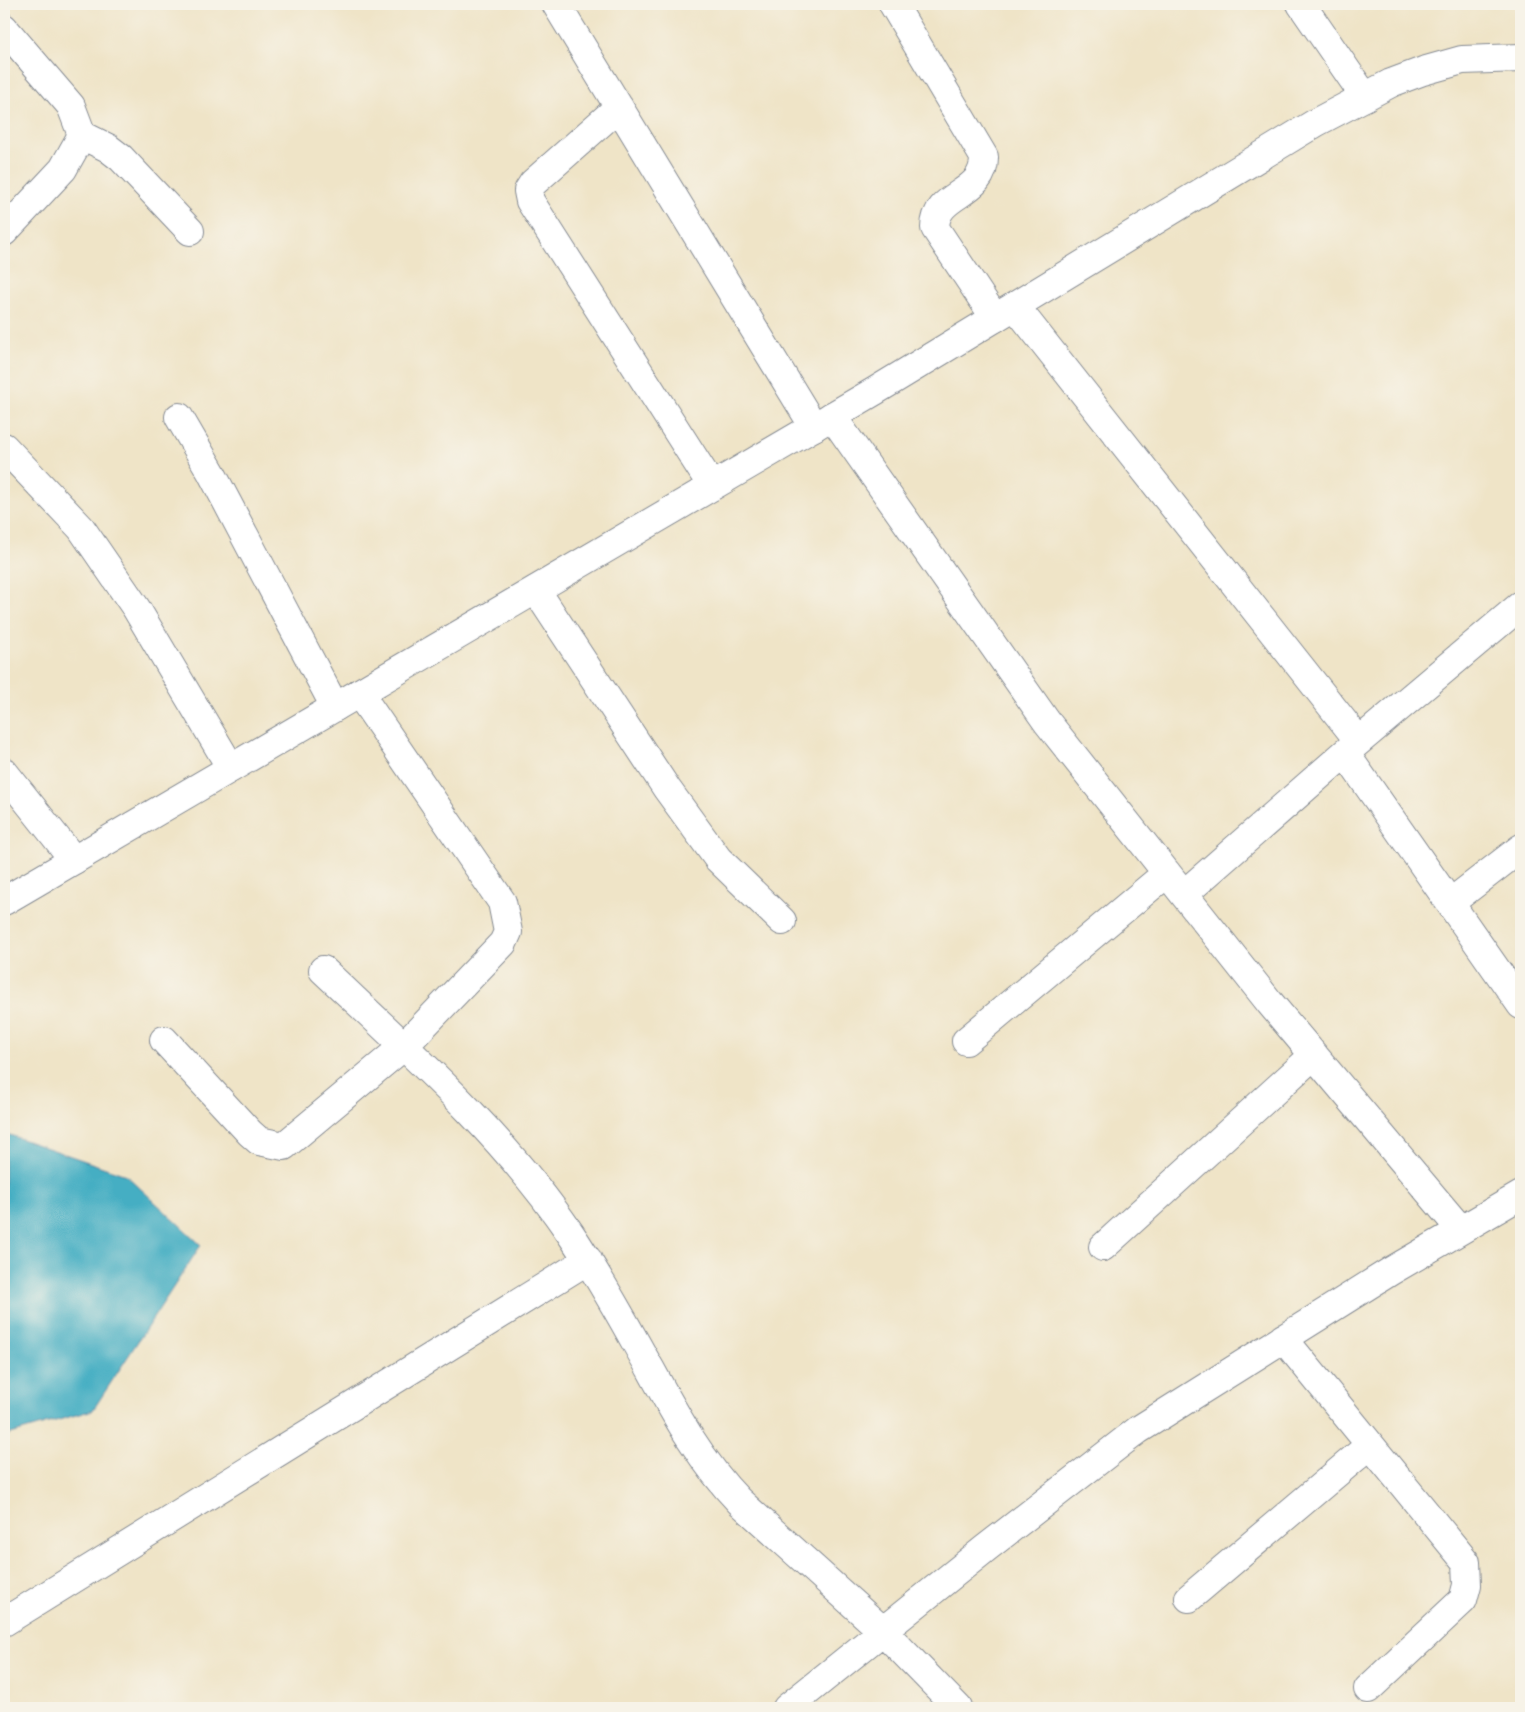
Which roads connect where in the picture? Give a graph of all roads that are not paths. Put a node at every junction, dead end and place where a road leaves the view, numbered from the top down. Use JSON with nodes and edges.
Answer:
{"nodes":[{"id":1,"x":556,"y":4,"type":"edge"},
{"id":2,"x":893,"y":4,"type":"edge"},
{"id":3,"x":1300,"y":4,"type":"edge"},
{"id":4,"x":6,"y":35,"type":"edge"},
{"id":5,"x":1521,"y":58,"type":"edge"},
{"id":6,"x":1365,"y":97,"type":"junction"},
{"id":7,"x":619,"y":107,"type":"junction"},
{"id":8,"x":82,"y":136,"type":"junction"},
{"id":9,"x":190,"y":231,"type":"dead end"},
{"id":10,"x":4,"y":232,"type":"edge"},
{"id":11,"x":1005,"y":312,"type":"junction"},
{"id":12,"x":179,"y":417,"type":"dead end"},
{"id":13,"x":823,"y":422,"type":"junction"},
{"id":14,"x":4,"y":448,"type":"edge"},
{"id":15,"x":712,"y":486,"type":"junction"},
{"id":16,"x":536,"y":590,"type":"junction"},
{"id":17,"x":1521,"y":605,"type":"edge"},
{"id":18,"x":359,"y":693,"type":"junction"},
{"id":19,"x":335,"y":707,"type":"junction"},
{"id":20,"x":1352,"y":747,"type":"junction"},
{"id":21,"x":231,"y":768,"type":"junction"},
{"id":22,"x":4,"y":772,"type":"edge"},
{"id":23,"x":1521,"y":848,"type":"edge"},
{"id":24,"x":74,"y":860,"type":"junction"},
{"id":25,"x":1167,"y":873,"type":"junction"},
{"id":26,"x":1184,"y":894,"type":"junction"},
{"id":27,"x":4,"y":901,"type":"edge"},
{"id":28,"x":1450,"y":903,"type":"junction"},
{"id":29,"x":782,"y":921,"type":"dead end"},
{"id":30,"x":323,"y":970,"type":"dead end"},
{"id":31,"x":1521,"y":1005,"type":"edge"},
{"id":32,"x":164,"y":1040,"type":"dead end"},
{"id":33,"x":966,"y":1041,"type":"dead end"},
{"id":34,"x":404,"y":1046,"type":"junction"},
{"id":35,"x":1314,"y":1054,"type":"junction"},
{"id":36,"x":1521,"y":1195,"type":"edge"},
{"id":37,"x":1461,"y":1230,"type":"junction"},
{"id":38,"x":1103,"y":1247,"type":"dead end"},
{"id":39,"x":588,"y":1260,"type":"junction"},
{"id":40,"x":1283,"y":1338,"type":"junction"},
{"id":41,"x":1370,"y":1445,"type":"junction"},
{"id":42,"x":1189,"y":1598,"type":"dead end"},
{"id":43,"x":4,"y":1622,"type":"edge"},
{"id":44,"x":883,"y":1631,"type":"junction"},
{"id":45,"x":1368,"y":1689,"type":"dead end"},
{"id":46,"x":787,"y":1708,"type":"edge"},
{"id":47,"x":958,"y":1708,"type":"edge"}],
"edges":[{"from":1,"to":7,"type":"street"},
{"from":2,"to":11,"type":"street"},
{"from":3,"to":6,"type":"street"},
{"from":4,"to":8,"type":"street"},
{"from":5,"to":6,"type":"street"},
{"from":6,"to":11,"type":"street"},
{"from":7,"to":13,"type":"street"},
{"from":7,"to":15,"type":"street"},
{"from":8,"to":9,"type":"street"},
{"from":8,"to":10,"type":"street"},
{"from":11,"to":13,"type":"street"},
{"from":11,"to":20,"type":"street"},
{"from":12,"to":19,"type":"street"},
{"from":13,"to":15,"type":"street"},
{"from":13,"to":25,"type":"street"},
{"from":14,"to":21,"type":"street"},
{"from":15,"to":16,"type":"street"},
{"from":16,"to":18,"type":"street"},
{"from":16,"to":29,"type":"street"},
{"from":17,"to":20,"type":"street"},
{"from":18,"to":19,"type":"street"},
{"from":18,"to":34,"type":"street"},
{"from":19,"to":21,"type":"street"},
{"from":20,"to":26,"type":"street"},
{"from":20,"to":28,"type":"street"},
{"from":21,"to":24,"type":"street"},
{"from":22,"to":24,"type":"street"},
{"from":23,"to":28,"type":"street"},
{"from":24,"to":27,"type":"street"},
{"from":25,"to":26,"type":"street"},
{"from":25,"to":33,"type":"street"},
{"from":26,"to":35,"type":"street"},
{"from":28,"to":31,"type":"street"},
{"from":30,"to":34,"type":"street"},
{"from":32,"to":34,"type":"street"},
{"from":34,"to":39,"type":"street"},
{"from":35,"to":37,"type":"street"},
{"from":35,"to":38,"type":"street"},
{"from":36,"to":37,"type":"street"},
{"from":37,"to":40,"type":"street"},
{"from":39,"to":43,"type":"street"},
{"from":39,"to":44,"type":"street"},
{"from":40,"to":41,"type":"street"},
{"from":40,"to":44,"type":"street"},
{"from":41,"to":42,"type":"street"},
{"from":41,"to":45,"type":"street"},
{"from":44,"to":46,"type":"street"},
{"from":44,"to":47,"type":"street"}]}
